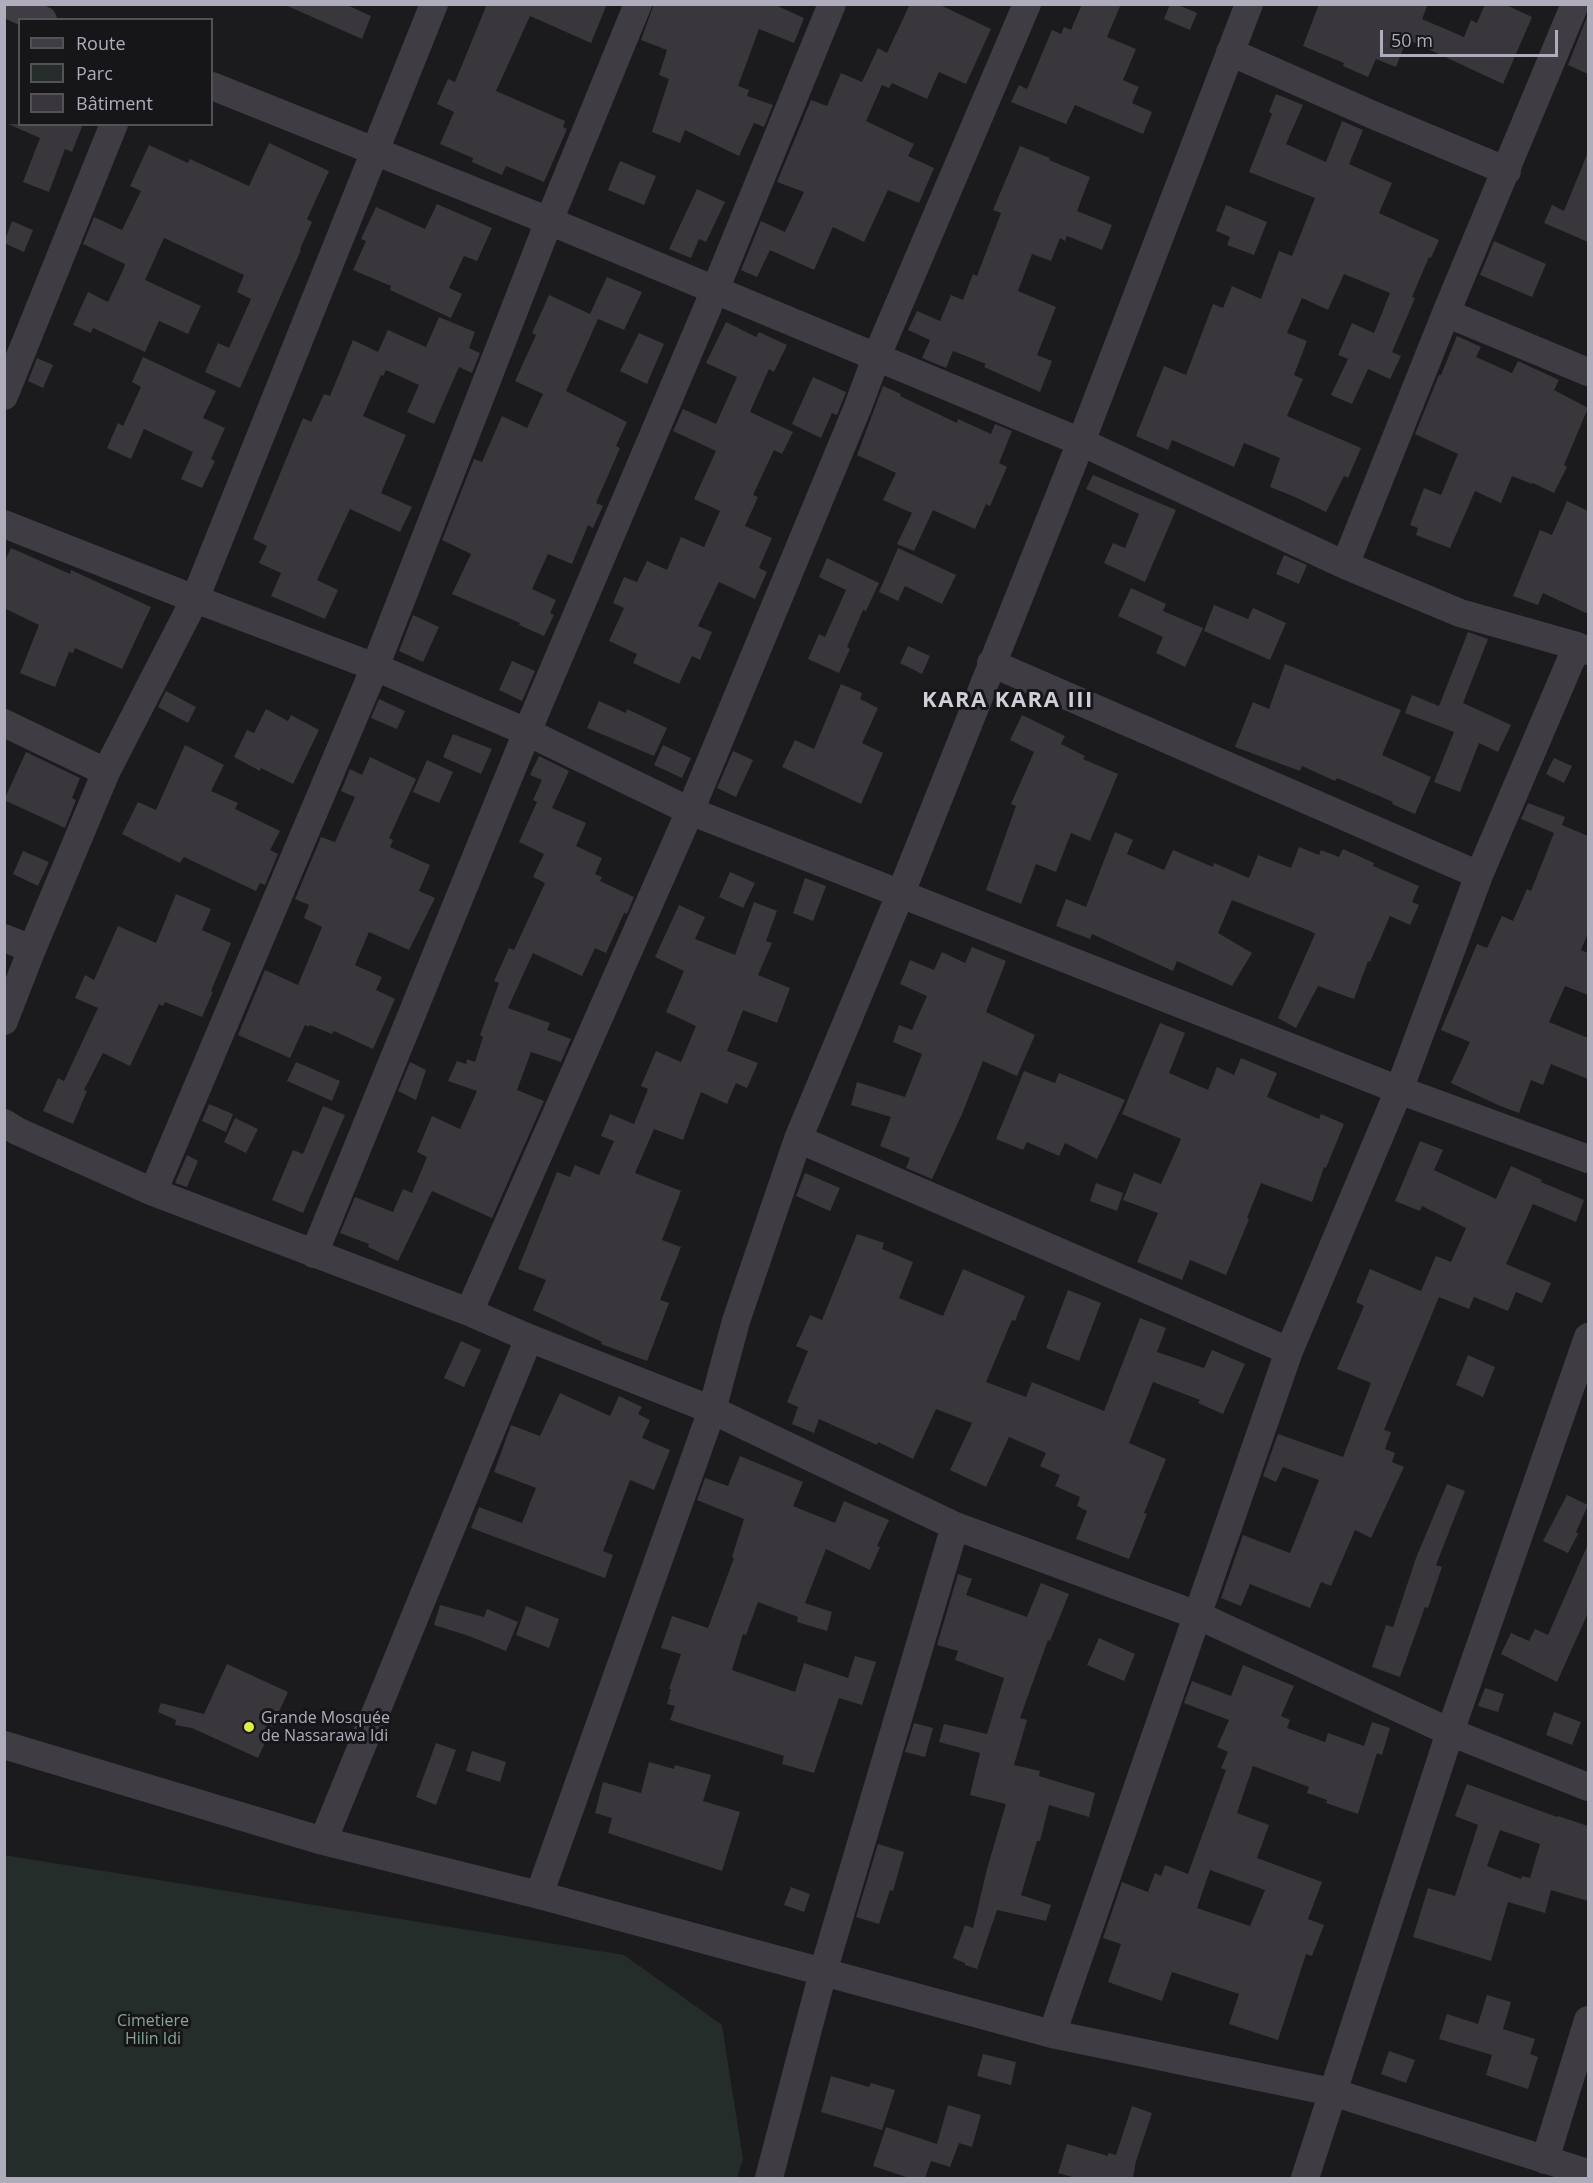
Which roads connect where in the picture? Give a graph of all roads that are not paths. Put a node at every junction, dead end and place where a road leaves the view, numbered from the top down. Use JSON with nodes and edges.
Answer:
{"nodes":[{"id":1,"x":6,"y":4,"type":"edge"},
{"id":2,"x":434,"y":4,"type":"edge"},
{"id":3,"x":638,"y":4,"type":"edge"},
{"id":4,"x":832,"y":4,"type":"edge"},
{"id":5,"x":1027,"y":4,"type":"edge"},
{"id":6,"x":1249,"y":4,"type":"edge"},
{"id":7,"x":1575,"y":4,"type":"edge"},
{"id":8,"x":38,"y":18,"type":"edge"},
{"id":9,"x":1230,"y":52,"type":"junction"},
{"id":10,"x":213,"y":86,"type":"edge"},
{"id":11,"x":113,"y":126,"type":"edge"},
{"id":12,"x":375,"y":150,"type":"junction"},
{"id":13,"x":1508,"y":171,"type":"junction"},
{"id":14,"x":549,"y":221,"type":"junction"},
{"id":15,"x":715,"y":290,"type":"junction"},
{"id":16,"x":1446,"y":314,"type":"junction"},
{"id":17,"x":876,"y":358,"type":"junction"},
{"id":18,"x":1588,"y":372,"type":"edge"},
{"id":19,"x":4,"y":396,"type":"edge"},
{"id":20,"x":1081,"y":442,"type":"junction"},
{"id":21,"x":4,"y":524,"type":"edge"},
{"id":22,"x":1345,"y":565,"type":"junction"},
{"id":23,"x":195,"y":599,"type":"junction"},
{"id":24,"x":1583,"y":648,"type":"edge"},
{"id":25,"x":991,"y":663,"type":"junction"},
{"id":26,"x":375,"y":667,"type":"junction"},
{"id":27,"x":4,"y":723,"type":"edge"},
{"id":28,"x":527,"y":732,"type":"junction"},
{"id":29,"x":106,"y":772,"type":"junction"},
{"id":30,"x":690,"y":811,"type":"junction"},
{"id":31,"x":1479,"y":875,"type":"junction"},
{"id":32,"x":900,"y":895,"type":"junction"},
{"id":33,"x":4,"y":938,"type":"edge"},
{"id":34,"x":32,"y":949,"type":"junction"},
{"id":35,"x":4,"y":1021,"type":"edge"},
{"id":36,"x":1400,"y":1090,"type":"junction"},
{"id":37,"x":4,"y":1123,"type":"edge"},
{"id":38,"x":798,"y":1139,"type":"junction"},
{"id":39,"x":1588,"y":1159,"type":"edge"},
{"id":40,"x":153,"y":1192,"type":"junction"},
{"id":41,"x":314,"y":1254,"type":"junction"},
{"id":42,"x":470,"y":1312,"type":"junction"},
{"id":43,"x":529,"y":1338,"type":"junction"},
{"id":44,"x":1588,"y":1338,"type":"edge"},
{"id":45,"x":1289,"y":1351,"type":"junction"},
{"id":46,"x":712,"y":1410,"type":"junction"},
{"id":47,"x":955,"y":1526,"type":"junction"},
{"id":48,"x":1197,"y":1615,"type":"junction"},
{"id":49,"x":1450,"y":1732,"type":"junction"},
{"id":50,"x":4,"y":1745,"type":"edge"},
{"id":51,"x":1588,"y":1787,"type":"edge"},
{"id":52,"x":323,"y":1841,"type":"junction"},
{"id":53,"x":539,"y":1895,"type":"junction"},
{"id":54,"x":823,"y":1972,"type":"junction"},
{"id":55,"x":1588,"y":2020,"type":"edge"},
{"id":56,"x":1052,"y":2034,"type":"junction"},
{"id":57,"x":1332,"y":2092,"type":"junction"},
{"id":58,"x":1545,"y":2160,"type":"junction"},
{"id":59,"x":1588,"y":2173,"type":"edge"},
{"id":60,"x":769,"y":2178,"type":"edge"},
{"id":61,"x":1305,"y":2178,"type":"edge"}],
"edges":[{"from":1,"to":8,"type":"street"},
{"from":2,"to":12,"type":"street"},
{"from":3,"to":14,"type":"street"},
{"from":4,"to":15,"type":"street"},
{"from":5,"to":17,"type":"street"},
{"from":6,"to":9,"type":"street"},
{"from":7,"to":13,"type":"street"},
{"from":9,"to":13,"type":"street"},
{"from":9,"to":20,"type":"street"},
{"from":10,"to":12,"type":"street"},
{"from":11,"to":19,"type":"street"},
{"from":12,"to":14,"type":"street"},
{"from":12,"to":23,"type":"street"},
{"from":13,"to":16,"type":"street"},
{"from":14,"to":15,"type":"street"},
{"from":14,"to":26,"type":"street"},
{"from":15,"to":17,"type":"street"},
{"from":15,"to":28,"type":"street"},
{"from":16,"to":18,"type":"street"},
{"from":16,"to":22,"type":"street"},
{"from":17,"to":20,"type":"street"},
{"from":17,"to":30,"type":"street"},
{"from":20,"to":22,"type":"street"},
{"from":20,"to":25,"type":"street"},
{"from":21,"to":23,"type":"street"},
{"from":22,"to":24,"type":"street"},
{"from":23,"to":26,"type":"street"},
{"from":23,"to":29,"type":"street"},
{"from":24,"to":31,"type":"street"},
{"from":25,"to":31,"type":"street"},
{"from":25,"to":32,"type":"street"},
{"from":26,"to":28,"type":"street"},
{"from":26,"to":40,"type":"street"},
{"from":27,"to":29,"type":"street"},
{"from":28,"to":30,"type":"street"},
{"from":28,"to":41,"type":"street"},
{"from":29,"to":34,"type":"street"},
{"from":30,"to":32,"type":"street"},
{"from":30,"to":42,"type":"street"},
{"from":31,"to":36,"type":"street"},
{"from":32,"to":36,"type":"street"},
{"from":32,"to":38,"type":"street"},
{"from":33,"to":34,"type":"street"},
{"from":34,"to":35,"type":"street"},
{"from":36,"to":39,"type":"street"},
{"from":36,"to":45,"type":"street"},
{"from":37,"to":40,"type":"street"},
{"from":38,"to":45,"type":"street"},
{"from":38,"to":46,"type":"street"},
{"from":40,"to":41,"type":"street"},
{"from":41,"to":42,"type":"street"},
{"from":42,"to":43,"type":"street"},
{"from":43,"to":46,"type":"street"},
{"from":43,"to":52,"type":"street"},
{"from":44,"to":49,"type":"street"},
{"from":45,"to":48,"type":"street"},
{"from":46,"to":47,"type":"street"},
{"from":46,"to":53,"type":"street"},
{"from":47,"to":48,"type":"street"},
{"from":47,"to":54,"type":"street"},
{"from":48,"to":49,"type":"street"},
{"from":48,"to":56,"type":"street"},
{"from":49,"to":51,"type":"street"},
{"from":49,"to":57,"type":"street"},
{"from":50,"to":52,"type":"street"},
{"from":52,"to":53,"type":"street"},
{"from":53,"to":54,"type":"street"},
{"from":54,"to":56,"type":"street"},
{"from":54,"to":60,"type":"street"},
{"from":55,"to":58,"type":"street"},
{"from":56,"to":57,"type":"street"},
{"from":57,"to":58,"type":"street"},
{"from":57,"to":61,"type":"street"},
{"from":58,"to":59,"type":"street"}]}
